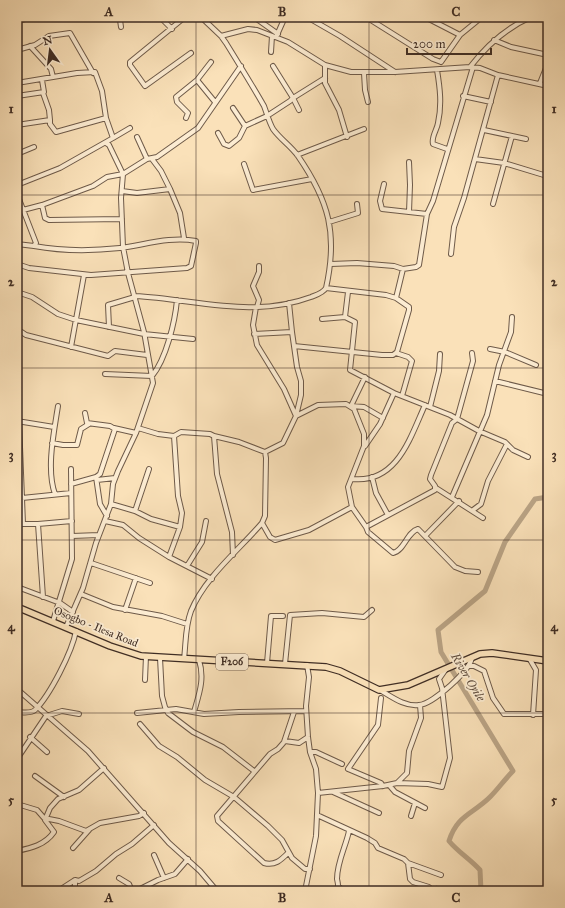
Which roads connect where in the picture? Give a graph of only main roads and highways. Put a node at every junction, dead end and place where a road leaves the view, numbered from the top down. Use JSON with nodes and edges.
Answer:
{"nodes":[{"id":1,"x":17,"y":607,"type":"edge"},
{"id":2,"x":548,"y":660,"type":"edge"}],
"edges":[{"from":1,"to":2,"type":"main road","name":"Osogbo - Ilesa Road","number":"F206"}]}
